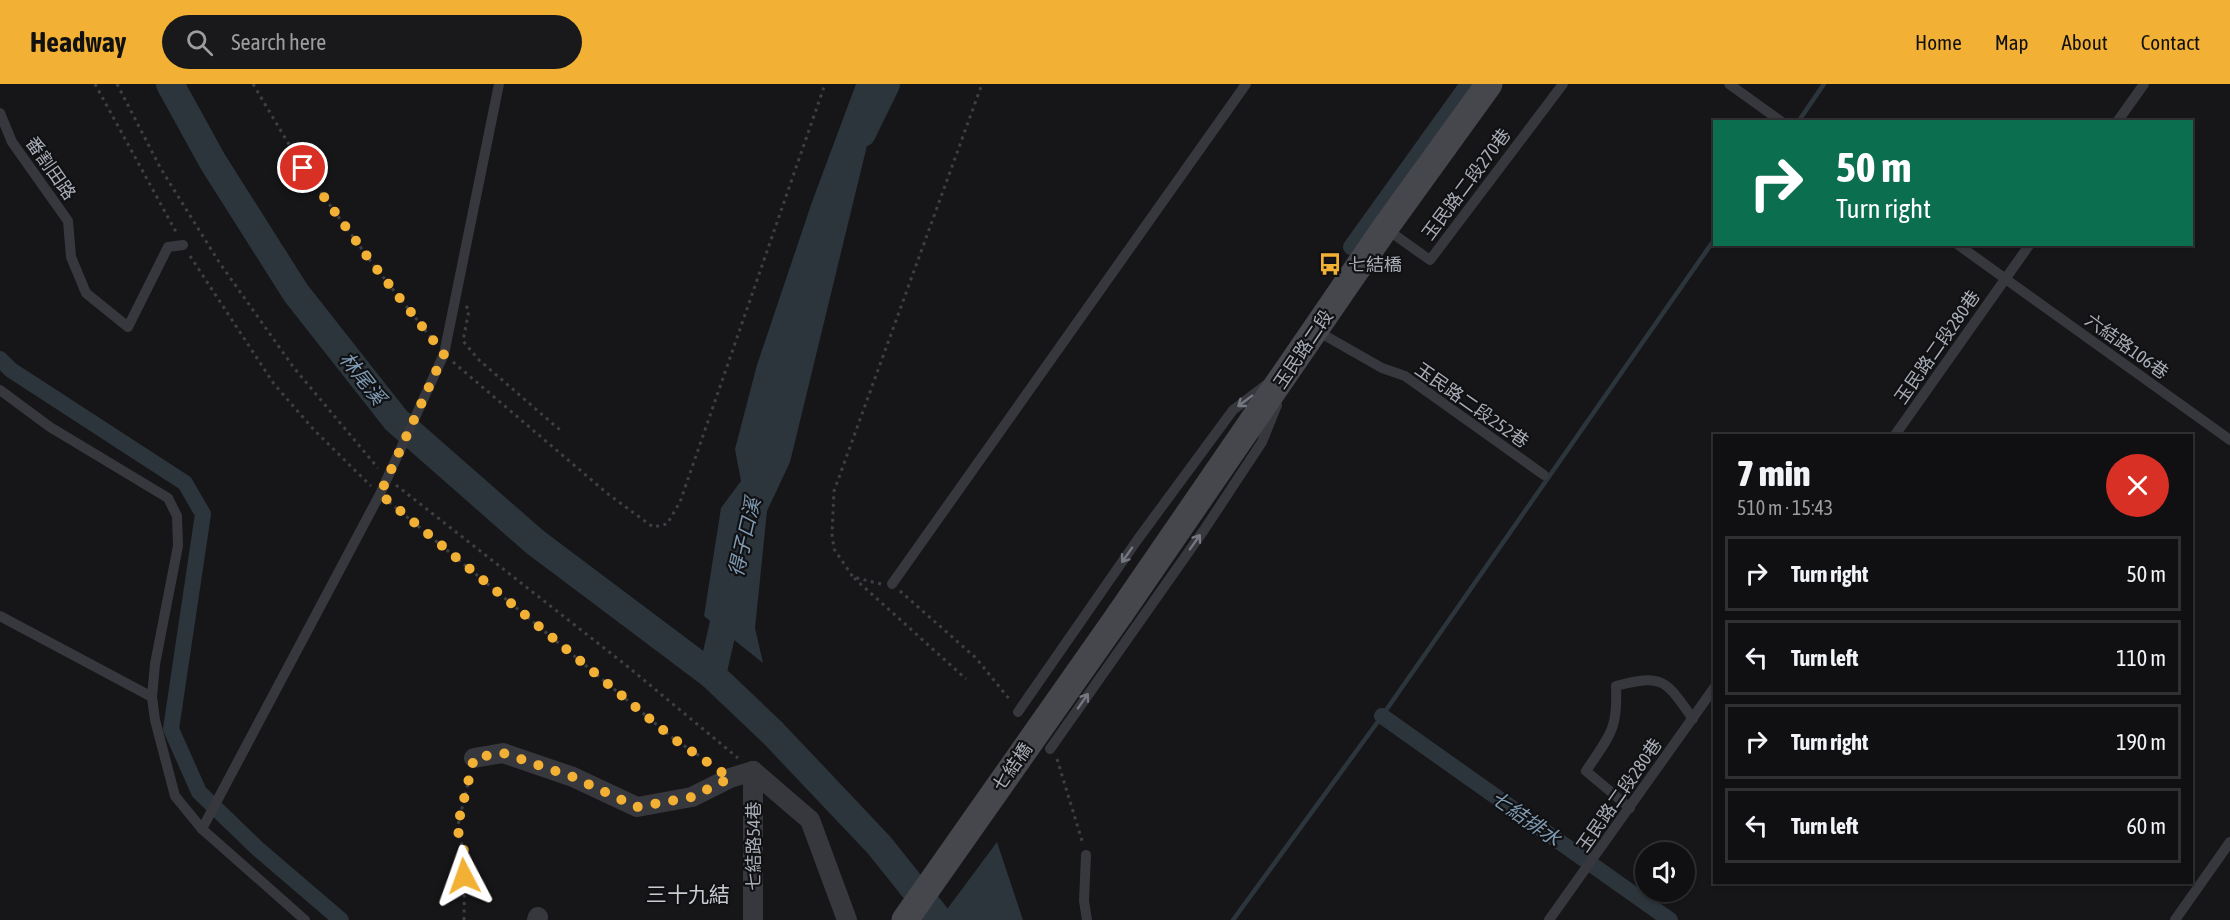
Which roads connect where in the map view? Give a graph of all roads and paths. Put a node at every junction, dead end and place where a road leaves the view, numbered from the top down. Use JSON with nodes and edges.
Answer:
{"nodes":[{"id":1,"x":95,"y":84,"type":"edge"},
{"id":2,"x":253,"y":84,"type":"edge"},
{"id":3,"x":499,"y":84,"type":"edge"},
{"id":4,"x":825,"y":84,"type":"edge"},
{"id":5,"x":982,"y":84,"type":"edge"},
{"id":6,"x":1246,"y":84,"type":"edge"},
{"id":7,"x":1489,"y":84,"type":"edge"},
{"id":8,"x":1563,"y":84,"type":"edge"},
{"id":9,"x":1729,"y":84,"type":"edge"},
{"id":10,"x":2144,"y":84,"type":"edge"},
{"id":11,"x":0,"y":113,"type":"edge"},
{"id":12,"x":1779,"y":120,"type":"edge"},
{"id":13,"x":2118,"y":120,"type":"edge"},
{"id":14,"x":1385,"y":228,"type":"junction"},
{"id":15,"x":183,"y":245,"type":"junction"},
{"id":16,"x":1960,"y":246,"type":"edge"},
{"id":17,"x":2029,"y":246,"type":"edge"},
{"id":18,"x":2006,"y":279,"type":"junction"},
{"id":19,"x":468,"y":295,"type":"dead end"},
{"id":20,"x":1316,"y":330,"type":"junction"},
{"id":21,"x":444,"y":354,"type":"junction"},
{"id":22,"x":1292,"y":365,"type":"junction"},
{"id":23,"x":0,"y":390,"type":"edge"},
{"id":24,"x":560,"y":430,"type":"dead end"},
{"id":25,"x":1896,"y":434,"type":"edge"},
{"id":26,"x":2230,"y":440,"type":"edge"},
{"id":27,"x":1544,"y":475,"type":"dead end"},
{"id":28,"x":380,"y":494,"type":"junction"},
{"id":29,"x":853,"y":577,"type":"junction"},
{"id":30,"x":892,"y":584,"type":"joint"},
{"id":31,"x":1120,"y":614,"type":"joint"},
{"id":32,"x":0,"y":616,"type":"edge"},
{"id":33,"x":966,"y":679,"type":"dead end"},
{"id":34,"x":1713,"y":689,"type":"edge"},
{"id":35,"x":152,"y":697,"type":"junction"},
{"id":36,"x":1018,"y":712,"type":"dead end"},
{"id":37,"x":1693,"y":719,"type":"junction"},
{"id":38,"x":1050,"y":749,"type":"dead end"},
{"id":39,"x":474,"y":758,"type":"joint"},
{"id":40,"x":753,"y":771,"type":"junction"},
{"id":41,"x":730,"y":778,"type":"junction"},
{"id":42,"x":1630,"y":808,"type":"junction"},
{"id":43,"x":202,"y":829,"type":"junction"},
{"id":44,"x":2230,"y":842,"type":"edge"},
{"id":45,"x":1086,"y":855,"type":"dead end"},
{"id":46,"x":305,"y":920,"type":"edge"},
{"id":47,"x":464,"y":920,"type":"edge"},
{"id":48,"x":753,"y":920,"type":"edge"},
{"id":49,"x":847,"y":920,"type":"edge"},
{"id":50,"x":905,"y":920,"type":"edge"},
{"id":51,"x":1087,"y":920,"type":"edge"},
{"id":52,"x":1549,"y":920,"type":"edge"},
{"id":53,"x":2175,"y":920,"type":"edge"}],
"edges":[{"from":1,"to":15,"type":"path"},
{"from":2,"to":21,"type":"path"},
{"from":3,"to":21,"type":"lane"},
{"from":4,"to":21,"type":"path"},
{"from":5,"to":29,"type":"path"},
{"from":6,"to":30,"type":"lane"},
{"from":7,"to":14,"type":"street","name":"玉民路二段"},
{"from":8,"to":14,"type":"lane","name":"玉民路二段270巷"},
{"from":9,"to":12,"type":"lane"},
{"from":10,"to":13,"type":"lane"},
{"from":11,"to":15,"type":"lane","name":"番割田路"},
{"from":14,"to":20,"type":"street","name":"玉民路二段"},
{"from":15,"to":28,"type":"path"},
{"from":16,"to":18,"type":"lane"},
{"from":17,"to":18,"type":"lane","name":"玉民路二段280巷"},
{"from":18,"to":25,"type":"lane","name":"玉民路二段280巷"},
{"from":18,"to":26,"type":"lane","name":"六結路106巷"},
{"from":19,"to":24,"type":"path"},
{"from":20,"to":22,"type":"street","name":"玉民路二段"},
{"from":20,"to":27,"type":"lane","name":"玉民路二段252巷"},
{"from":21,"to":28,"type":"lane"},
{"from":22,"to":31,"type":"street","name":"玉民路二段"},
{"from":22,"to":36,"type":"lane","one_way":true},
{"from":38,"to":22,"type":"lane","one_way":true},
{"from":23,"to":35,"type":"lane"},
{"from":28,"to":41,"type":"path"},
{"from":28,"to":43,"type":"lane"},
{"from":29,"to":30,"type":"path"},
{"from":29,"to":33,"type":"path"},
{"from":31,"to":50,"type":"street","name":"七結橋","bridge":true},
{"from":32,"to":35,"type":"lane"},
{"from":34,"to":37,"type":"lane","name":"玉民路二段280巷"},
{"from":35,"to":43,"type":"lane"},
{"from":37,"to":42,"type":"lane","name":"玉民路二段280巷"},
{"from":37,"to":42,"type":"lane"},
{"from":39,"to":41,"type":"street"},
{"from":39,"to":47,"type":"path"},
{"from":40,"to":41,"type":"street"},
{"from":40,"to":48,"type":"street","name":"七結路54巷"},
{"from":40,"to":49,"type":"street"},
{"from":42,"to":52,"type":"lane","name":"玉民路二段280巷"},
{"from":43,"to":46,"type":"lane"},
{"from":44,"to":53,"type":"lane"},
{"from":45,"to":51,"type":"lane"}]}
